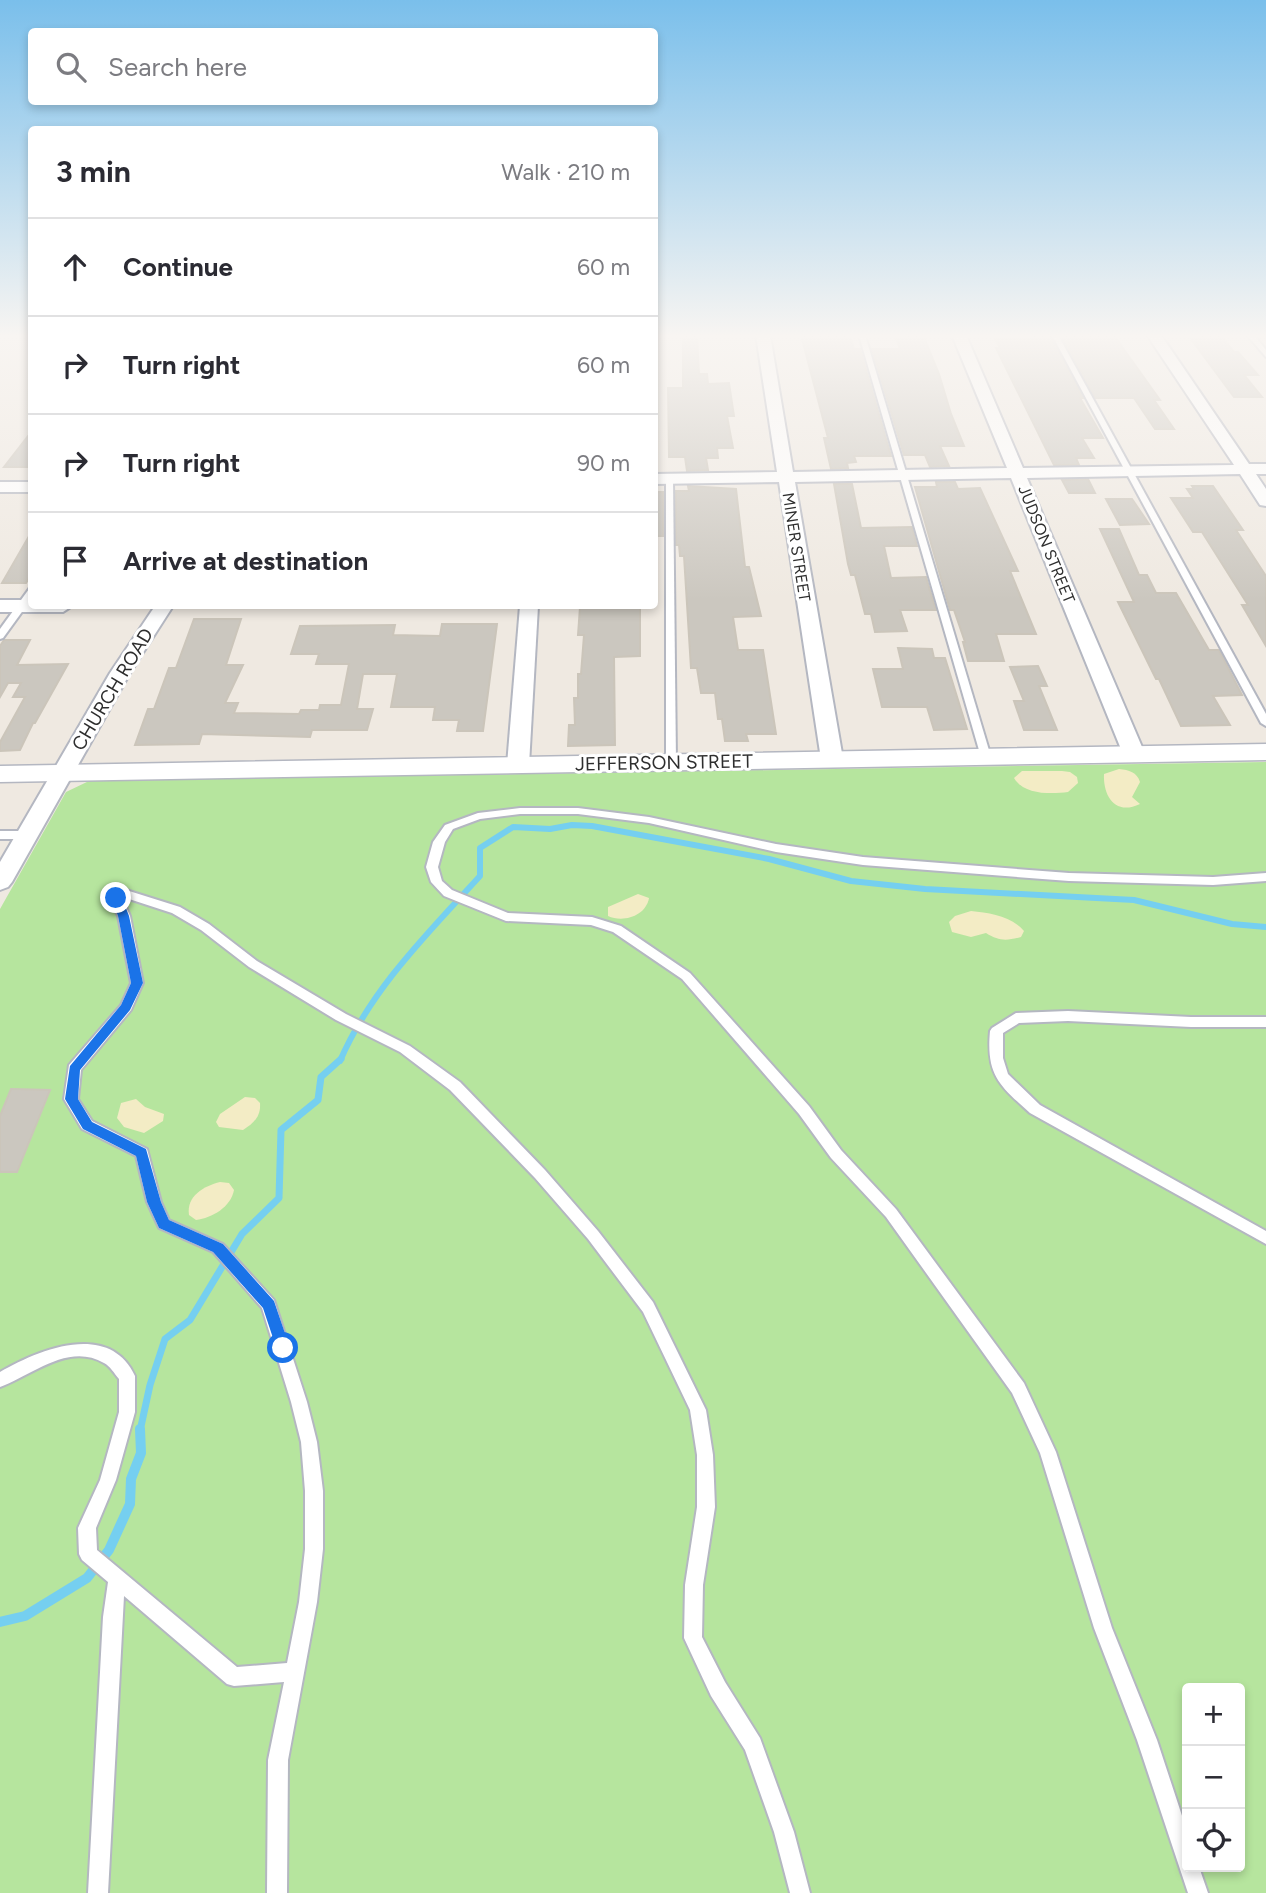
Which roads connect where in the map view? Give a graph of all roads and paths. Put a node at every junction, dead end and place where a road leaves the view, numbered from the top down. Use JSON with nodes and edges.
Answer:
{"nodes":[{"id":1,"x":777,"y":423,"type":"edge"},
{"id":2,"x":889,"y":423,"type":"edge"},
{"id":3,"x":997,"y":423,"type":"edge"},
{"id":4,"x":1104,"y":423,"type":"edge"},
{"id":5,"x":1213,"y":423,"type":"edge"},
{"id":6,"x":1244,"y":469,"type":"junction"},
{"id":7,"x":1266,"y":469,"type":"edge"},
{"id":8,"x":1130,"y":471,"type":"junction"},
{"id":9,"x":1018,"y":473,"type":"junction"},
{"id":10,"x":904,"y":475,"type":"junction"},
{"id":11,"x":786,"y":477,"type":"junction"},
{"id":12,"x":662,"y":479,"type":"edge"},
{"id":13,"x":0,"y":487,"type":"edge"},
{"id":14,"x":28,"y":487,"type":"edge"},
{"id":15,"x":1266,"y":501,"type":"edge"},
{"id":16,"x":26,"y":598,"type":"edge"},
{"id":17,"x":0,"y":606,"type":"edge"},
{"id":18,"x":162,"y":609,"type":"edge"},
{"id":19,"x":528,"y":609,"type":"edge"},
{"id":20,"x":0,"y":636,"type":"edge"},
{"id":21,"x":1266,"y":723,"type":"edge"},
{"id":22,"x":1266,"y":752,"type":"edge"},
{"id":23,"x":1134,"y":754,"type":"junction"},
{"id":24,"x":986,"y":757,"type":"junction"},
{"id":25,"x":832,"y":760,"type":"junction"},
{"id":26,"x":671,"y":762,"type":"junction"},
{"id":27,"x":518,"y":765,"type":"junction"},
{"id":28,"x":61,"y":773,"type":"junction"},
{"id":29,"x":0,"y":774,"type":"edge"},
{"id":30,"x":0,"y":835,"type":"edge"},
{"id":31,"x":26,"y":835,"type":"junction"},
{"id":32,"x":1266,"y":877,"type":"edge"},
{"id":33,"x":0,"y":882,"type":"edge"},
{"id":34,"x":1266,"y":1022,"type":"edge"},
{"id":35,"x":1266,"y":1238,"type":"edge"},
{"id":36,"x":0,"y":1380,"type":"edge"},
{"id":37,"x":88,"y":1554,"type":"joint"},
{"id":38,"x":115,"y":1576,"type":"junction"},
{"id":39,"x":295,"y":1672,"type":"junction"},
{"id":40,"x":1182,"y":1846,"type":"edge"},
{"id":41,"x":1191,"y":1872,"type":"edge"},
{"id":42,"x":98,"y":1893,"type":"edge"},
{"id":43,"x":277,"y":1893,"type":"edge"},
{"id":44,"x":800,"y":1893,"type":"edge"},
{"id":45,"x":1198,"y":1893,"type":"edge"}],
"edges":[{"from":1,"to":11,"type":"street","name":"MINER STREET"},
{"from":2,"to":10,"type":"lane"},
{"from":3,"to":9,"type":"street","name":"JUDSON STREET"},
{"from":4,"to":8,"type":"lane"},
{"from":5,"to":6,"type":"street"},
{"from":6,"to":7,"type":"street"},
{"from":6,"to":8,"type":"street"},
{"from":6,"to":15,"type":"street"},
{"from":8,"to":9,"type":"street"},
{"from":8,"to":21,"type":"lane"},
{"from":9,"to":10,"type":"street"},
{"from":9,"to":23,"type":"street","name":"JUDSON STREET"},
{"from":10,"to":11,"type":"street"},
{"from":10,"to":24,"type":"lane"},
{"from":11,"to":12,"type":"street"},
{"from":11,"to":25,"type":"street","name":"MINER STREET"},
{"from":12,"to":26,"type":"lane"},
{"from":13,"to":14,"type":"street"},
{"from":16,"to":17,"type":"street"},
{"from":16,"to":20,"type":"lane"},
{"from":18,"to":28,"type":"street","name":"CHURCH ROAD"},
{"from":19,"to":27,"type":"street"},
{"from":22,"to":23,"type":"street","name":"JEFFERSON STREET"},
{"from":23,"to":24,"type":"street","name":"JEFFERSON STREET"},
{"from":24,"to":25,"type":"street","name":"JEFFERSON STREET"},
{"from":25,"to":26,"type":"street","name":"JEFFERSON STREET"},
{"from":26,"to":27,"type":"street","name":"JEFFERSON STREET"},
{"from":27,"to":28,"type":"street","name":"JEFFERSON STREET"},
{"from":28,"to":29,"type":"street","name":"JEFFERSON STREET"},
{"from":28,"to":31,"type":"street","name":"CHURCH ROAD"},
{"from":30,"to":31,"type":"lane"},
{"from":31,"to":33,"type":"street","name":"CHURCH ROAD"},
{"from":32,"to":40,"type":"lane"},
{"from":34,"to":35,"type":"lane"},
{"from":36,"to":37,"type":"lane"},
{"from":37,"to":38,"type":"lane"},
{"from":38,"to":39,"type":"lane"},
{"from":38,"to":42,"type":"lane"},
{"from":39,"to":43,"type":"lane"},
{"from":39,"to":44,"type":"lane"},
{"from":41,"to":45,"type":"lane"}]}
